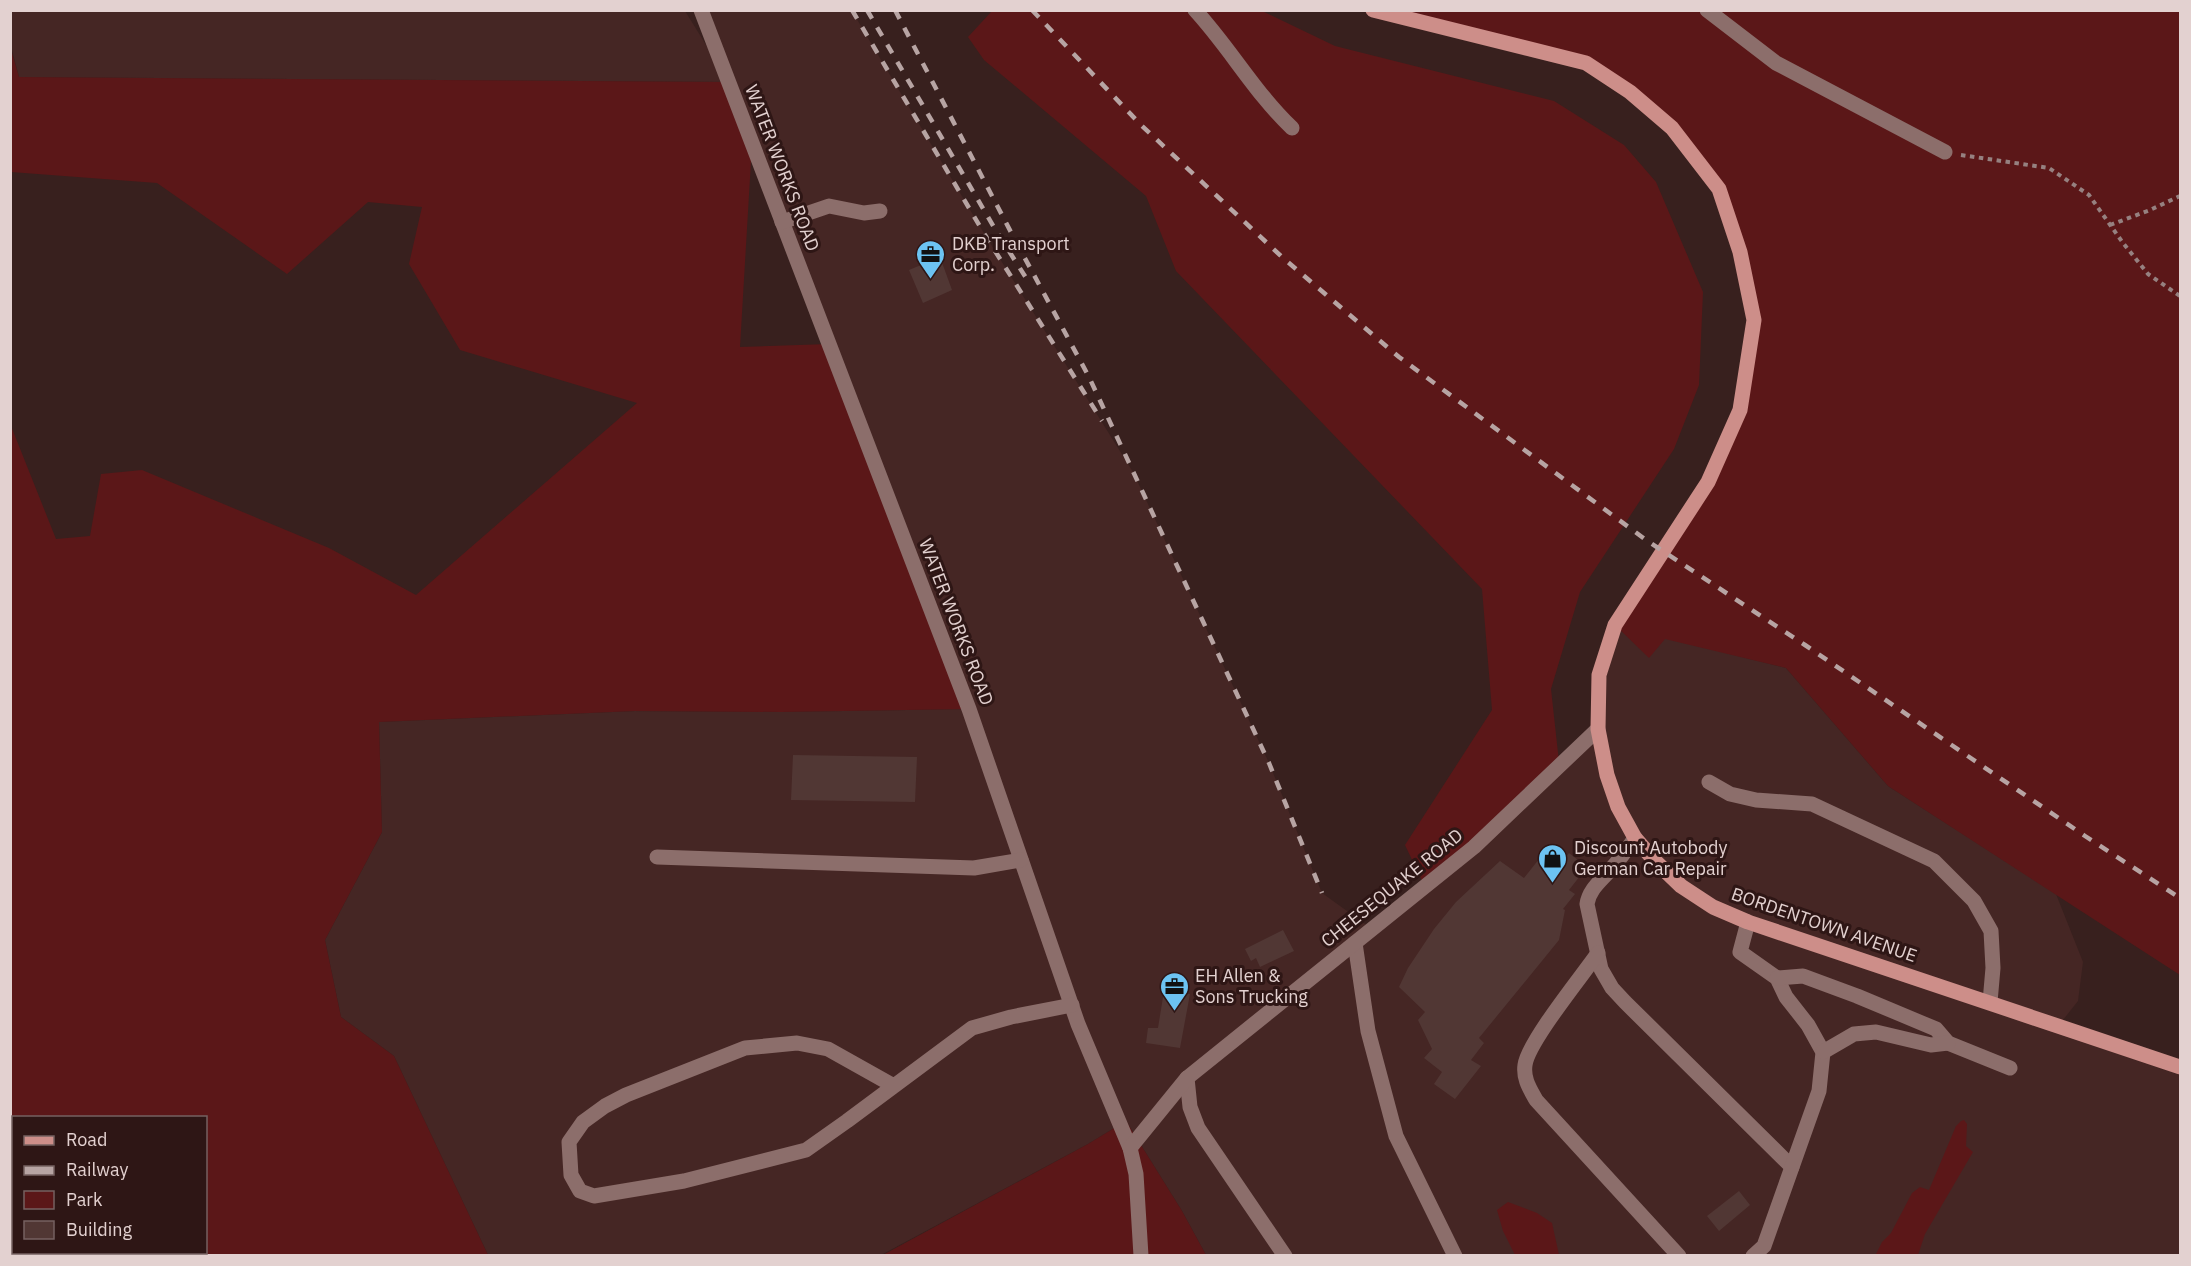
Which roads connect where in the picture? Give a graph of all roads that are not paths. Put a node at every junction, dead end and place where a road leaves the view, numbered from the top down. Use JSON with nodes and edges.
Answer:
{"nodes":[{"id":1,"x":701,"y":10,"type":"edge"},
{"id":2,"x":1195,"y":10,"type":"edge"},
{"id":3,"x":1373,"y":10,"type":"edge"},
{"id":4,"x":1707,"y":10,"type":"edge"},
{"id":5,"x":1292,"y":128,"type":"dead end"},
{"id":6,"x":1946,"y":152,"type":"road end"},
{"id":7,"x":880,"y":211,"type":"dead end"},
{"id":8,"x":782,"y":222,"type":"junction"},
{"id":9,"x":1598,"y":729,"type":"junction"},
{"id":10,"x":1709,"y":782,"type":"dead end"},
{"id":11,"x":1635,"y":838,"type":"junction"},
{"id":12,"x":657,"y":856,"type":"dead end"},
{"id":13,"x":1021,"y":860,"type":"junction"},
{"id":14,"x":1748,"y":922,"type":"junction"},
{"id":15,"x":1355,"y":943,"type":"junction"},
{"id":16,"x":1598,"y":953,"type":"junction"},
{"id":17,"x":1777,"y":978,"type":"junction"},
{"id":18,"x":1990,"y":1002,"type":"junction"},
{"id":19,"x":1072,"y":1005,"type":"junction"},
{"id":20,"x":1948,"y":1043,"type":"junction"},
{"id":21,"x":1823,"y":1052,"type":"junction"},
{"id":22,"x":2181,"y":1067,"type":"edge"},
{"id":23,"x":2010,"y":1068,"type":"dead end"},
{"id":24,"x":1187,"y":1078,"type":"junction"},
{"id":25,"x":894,"y":1086,"type":"junction"},
{"id":26,"x":1130,"y":1148,"type":"junction"},
{"id":27,"x":1792,"y":1167,"type":"junction"},
{"id":28,"x":1141,"y":1256,"type":"edge"},
{"id":29,"x":1285,"y":1256,"type":"edge"},
{"id":30,"x":1455,"y":1256,"type":"edge"},
{"id":31,"x":1679,"y":1256,"type":"edge"},
{"id":32,"x":1753,"y":1256,"type":"edge"}],
"edges":[{"from":1,"to":8,"type":"street","name":"WATER WORKS ROAD"},
{"from":2,"to":5,"type":"street"},
{"from":3,"to":9,"type":"main road","name":"BORDENTOWN AVENUE"},
{"from":4,"to":6,"type":"street"},
{"from":7,"to":8,"type":"street"},
{"from":8,"to":13,"type":"street","name":"WATER WORKS ROAD"},
{"from":9,"to":11,"type":"main road","name":"BORDENTOWN AVENUE"},
{"from":9,"to":15,"type":"street","name":"CHEESEQUAKE ROAD"},
{"from":10,"to":18,"type":"street"},
{"from":11,"to":14,"type":"main road","name":"BORDENTOWN AVENUE"},
{"from":11,"to":16,"type":"street"},
{"from":12,"to":13,"type":"street"},
{"from":13,"to":19,"type":"street","name":"WATER WORKS ROAD"},
{"from":14,"to":17,"type":"street"},
{"from":14,"to":18,"type":"main road","name":"BORDENTOWN AVENUE"},
{"from":15,"to":24,"type":"street","name":"CHEESEQUAKE ROAD"},
{"from":15,"to":30,"type":"street"},
{"from":16,"to":27,"type":"street"},
{"from":16,"to":31,"type":"street"},
{"from":17,"to":20,"type":"street"},
{"from":17,"to":21,"type":"street"},
{"from":18,"to":22,"type":"main road","name":"BORDENTOWN AVENUE"},
{"from":19,"to":25,"type":"street"},
{"from":19,"to":26,"type":"street","name":"WATER WORKS ROAD"},
{"from":20,"to":21,"type":"street"},
{"from":20,"to":23,"type":"street"},
{"from":21,"to":27,"type":"street"},
{"from":24,"to":26,"type":"street","name":"CHEESEQUAKE ROAD"},
{"from":24,"to":29,"type":"street"},
{"from":25,"to":25,"type":"street"},
{"from":26,"to":28,"type":"street","name":"WATER WORKS ROAD"},
{"from":27,"to":32,"type":"street"}]}
